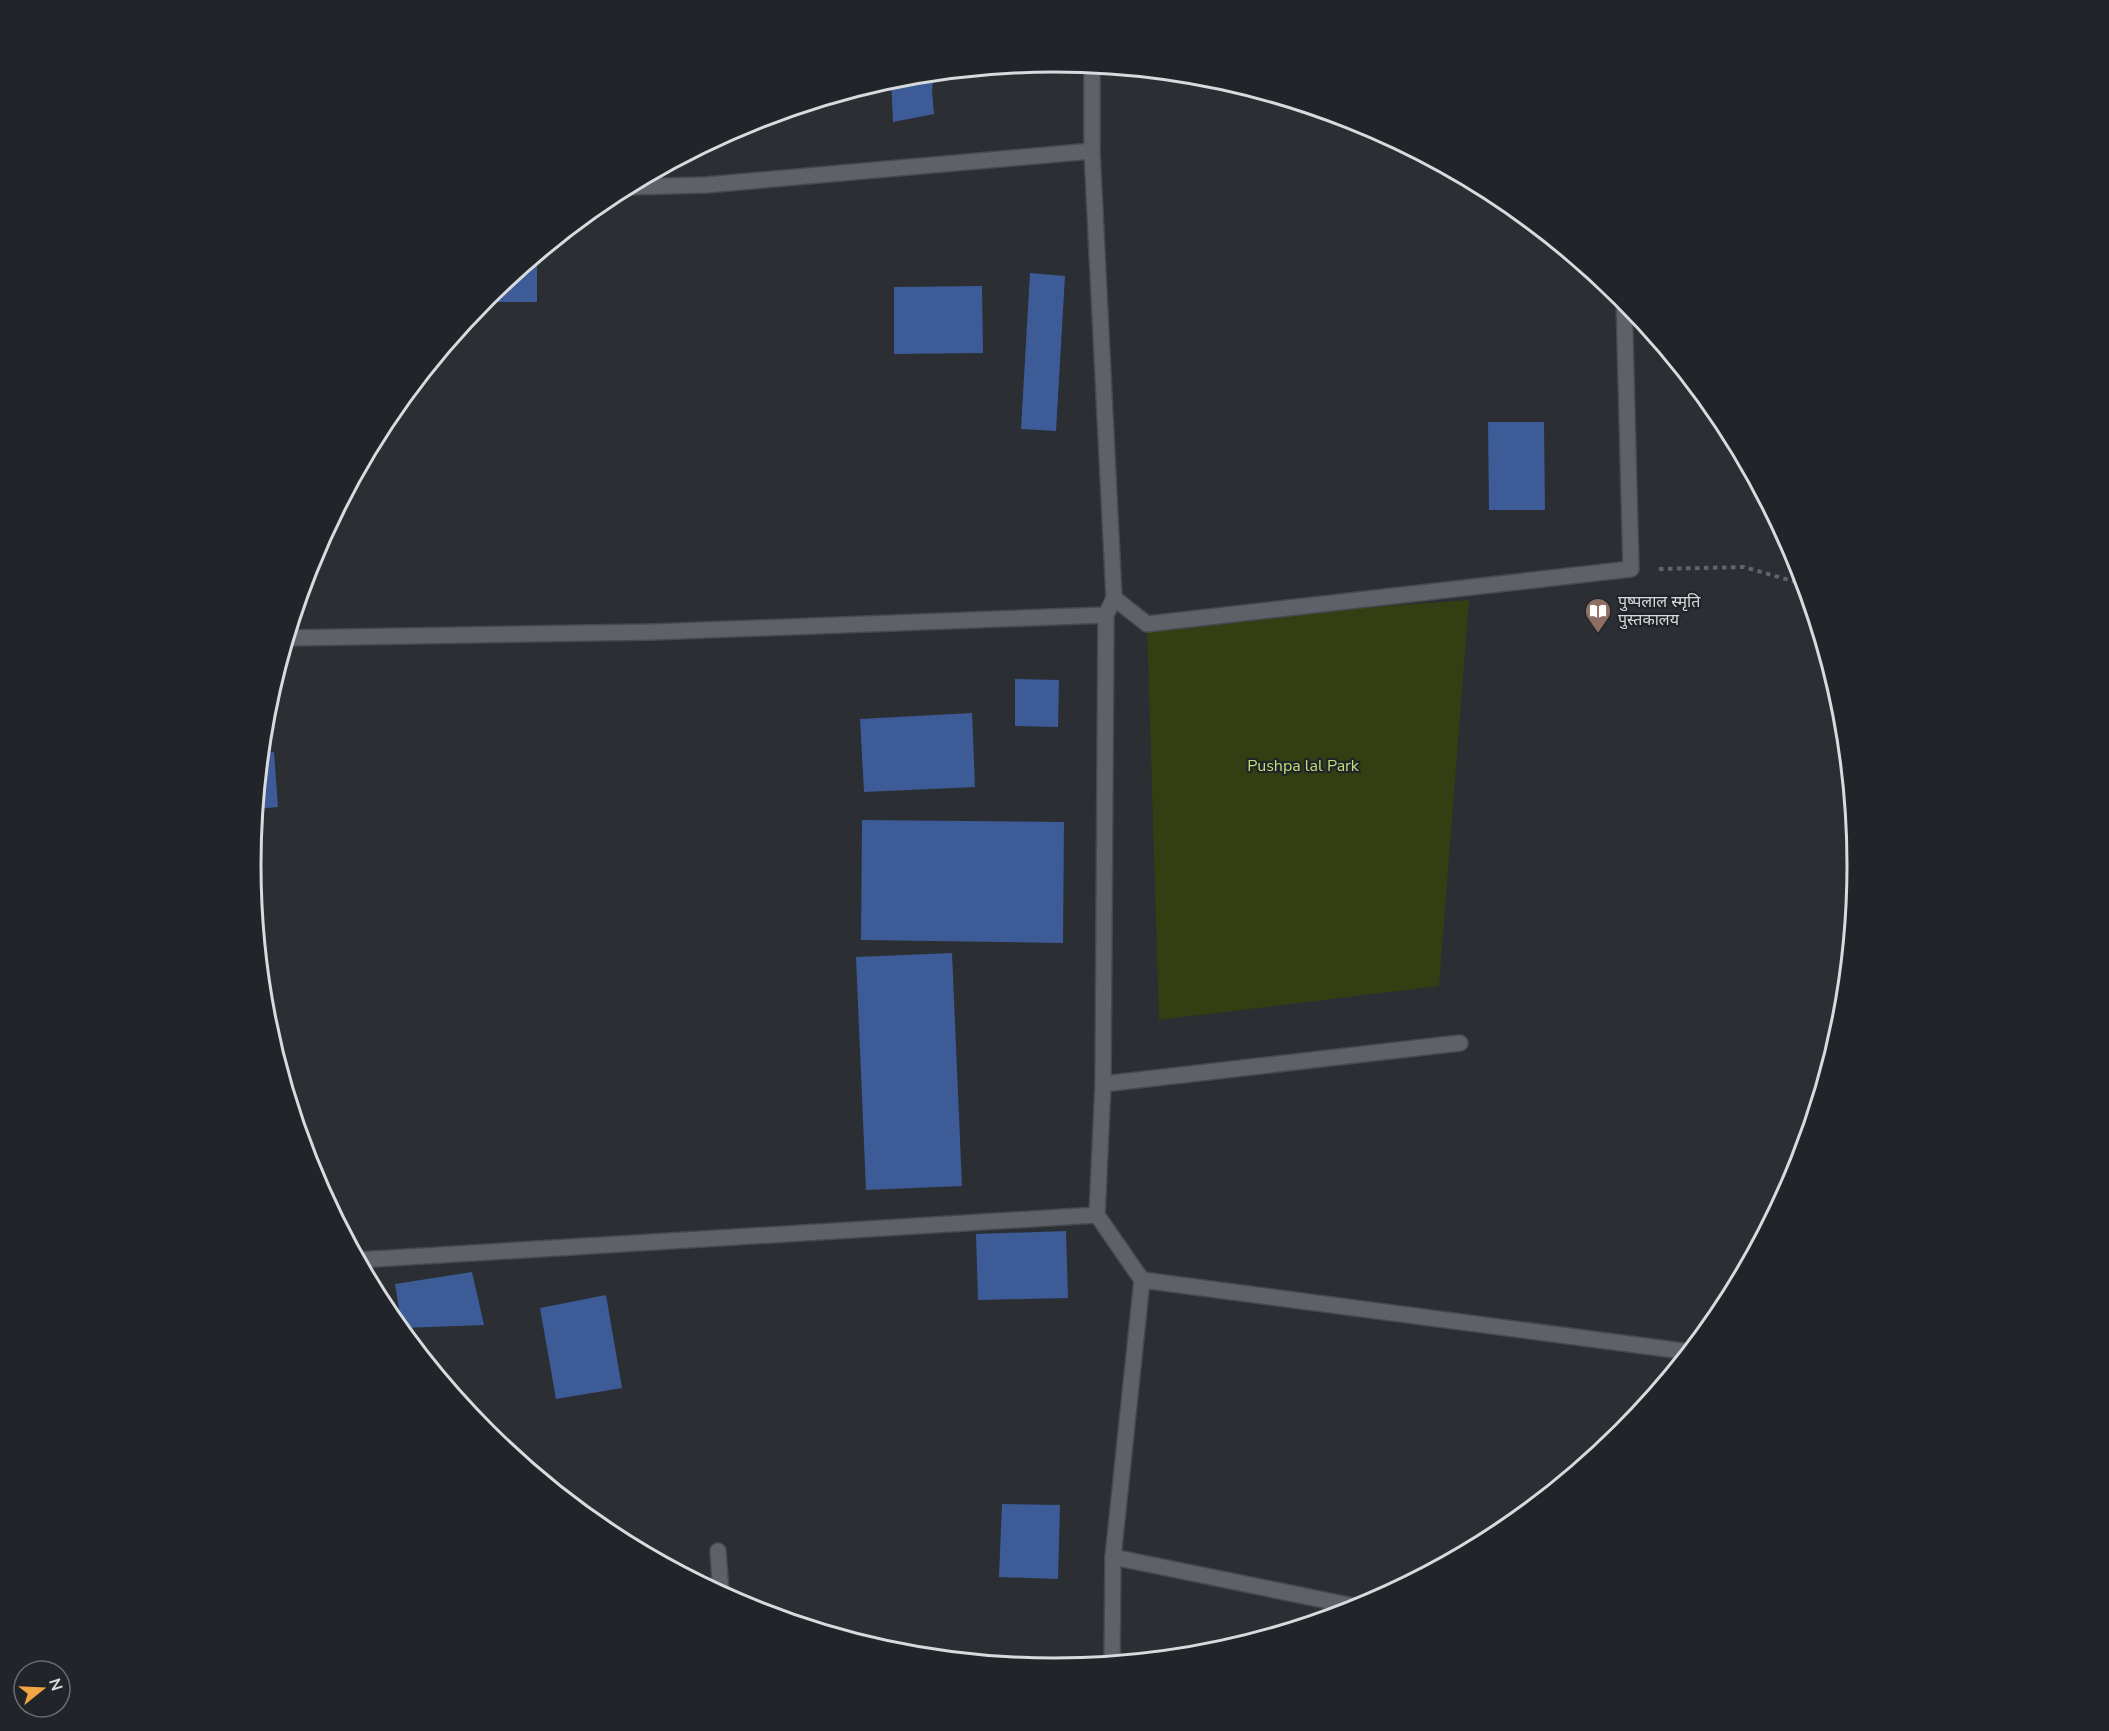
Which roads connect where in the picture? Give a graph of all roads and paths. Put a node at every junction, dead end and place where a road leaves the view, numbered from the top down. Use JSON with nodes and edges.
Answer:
{"nodes":[{"id":1,"x":1092,"y":73,"type":"edge"},
{"id":2,"x":1092,"y":151,"type":"junction"},
{"id":3,"x":645,"y":186,"type":"edge"},
{"id":4,"x":1624,"y":313,"type":"edge"},
{"id":5,"x":1631,"y":569,"type":"junction"},
{"id":6,"x":1795,"y":582,"type":"edge"},
{"id":7,"x":1114,"y":598,"type":"junction"},
{"id":8,"x":1106,"y":615,"type":"junction"},
{"id":9,"x":295,"y":638,"type":"edge"},
{"id":10,"x":1460,"y":1043,"type":"dead end"},
{"id":11,"x":1103,"y":1084,"type":"junction"},
{"id":12,"x":1097,"y":1215,"type":"junction"},
{"id":13,"x":366,"y":1260,"type":"edge"},
{"id":14,"x":1142,"y":1280,"type":"junction"},
{"id":15,"x":1682,"y":1351,"type":"edge"},
{"id":16,"x":718,"y":1551,"type":"dead end"},
{"id":17,"x":1113,"y":1557,"type":"junction"},
{"id":18,"x":720,"y":1585,"type":"edge"},
{"id":19,"x":1344,"y":1604,"type":"edge"},
{"id":20,"x":1112,"y":1656,"type":"edge"}],
"edges":[{"from":1,"to":2,"type":"street"},
{"from":2,"to":3,"type":"street"},
{"from":2,"to":7,"type":"street"},
{"from":4,"to":5,"type":"street"},
{"from":5,"to":6,"type":"path"},
{"from":5,"to":7,"type":"street"},
{"from":7,"to":8,"type":"street"},
{"from":8,"to":9,"type":"street"},
{"from":8,"to":11,"type":"street"},
{"from":10,"to":11,"type":"street"},
{"from":11,"to":12,"type":"street"},
{"from":12,"to":13,"type":"street"},
{"from":12,"to":14,"type":"street"},
{"from":14,"to":15,"type":"street"},
{"from":14,"to":17,"type":"street"},
{"from":16,"to":18,"type":"street"},
{"from":17,"to":19,"type":"street"},
{"from":17,"to":20,"type":"street"}]}
